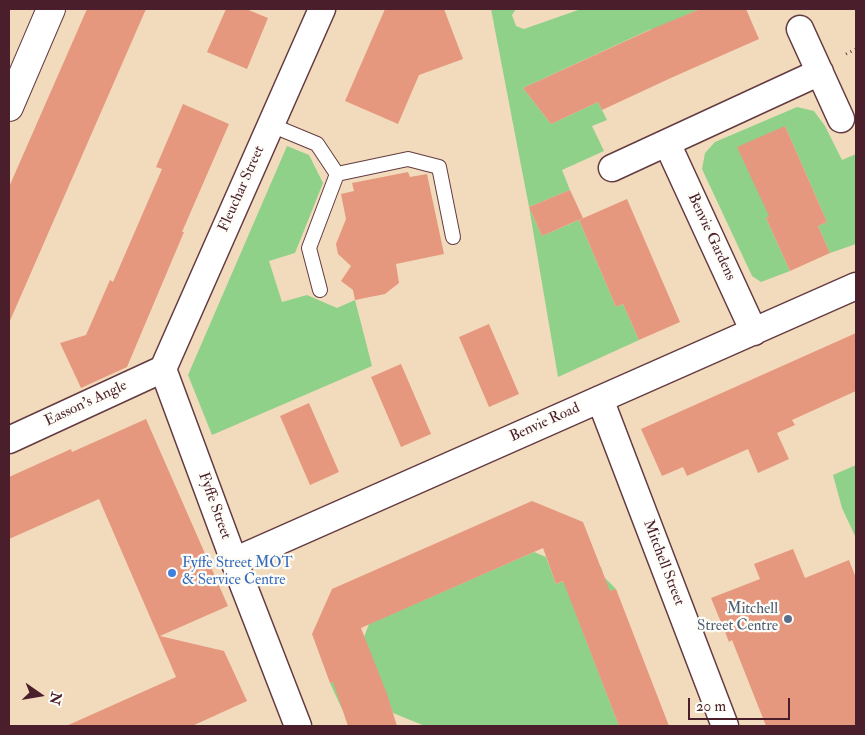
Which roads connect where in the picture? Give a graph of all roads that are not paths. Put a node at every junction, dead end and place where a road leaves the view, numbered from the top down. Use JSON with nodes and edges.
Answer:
{"nodes":[{"id":1,"x":51,"y":9,"type":"edge"},
{"id":2,"x":322,"y":9,"type":"edge"},
{"id":3,"x":800,"y":29,"type":"dead end"},
{"id":4,"x":820,"y":72,"type":"junction"},
{"id":5,"x":9,"y":108,"type":"edge"},
{"id":6,"x":841,"y":119,"type":"dead end"},
{"id":7,"x":271,"y":124,"type":"junction"},
{"id":8,"x":667,"y":143,"type":"junction"},
{"id":9,"x":612,"y":168,"type":"dead end"},
{"id":10,"x":337,"y":174,"type":"junction"},
{"id":11,"x":453,"y":238,"type":"dead end"},
{"id":12,"x":856,"y":286,"type":"edge"},
{"id":13,"x":320,"y":290,"type":"dead end"},
{"id":14,"x":754,"y":332,"type":"junction"},
{"id":15,"x":163,"y":368,"type":"junction"},
{"id":16,"x":600,"y":399,"type":"junction"},
{"id":17,"x":9,"y":440,"type":"edge"},
{"id":18,"x":234,"y":561,"type":"junction"},
{"id":19,"x":298,"y":726,"type":"edge"},
{"id":20,"x":725,"y":726,"type":"edge"}],
"edges":[{"from":1,"to":5,"type":"street"},
{"from":2,"to":7,"type":"street","name":"Fleuchar Street"},
{"from":3,"to":4,"type":"street"},
{"from":4,"to":6,"type":"street"},
{"from":4,"to":8,"type":"street"},
{"from":7,"to":10,"type":"lane"},
{"from":7,"to":15,"type":"street","name":"Fleuchar Street"},
{"from":8,"to":9,"type":"street"},
{"from":8,"to":14,"type":"street","name":"Benvie Gardens"},
{"from":10,"to":11,"type":"lane"},
{"from":10,"to":13,"type":"lane"},
{"from":12,"to":14,"type":"street","name":"Benvie Road"},
{"from":14,"to":16,"type":"street","name":"Benvie Road"},
{"from":15,"to":17,"type":"street","name":"Easson's Angle"},
{"from":15,"to":18,"type":"street","name":"Fyffe Street"},
{"from":16,"to":18,"type":"street","name":"Benvie Road"},
{"from":16,"to":20,"type":"street","name":"Mitchell Street"},
{"from":18,"to":19,"type":"street","name":"Fyffe Street"}]}
